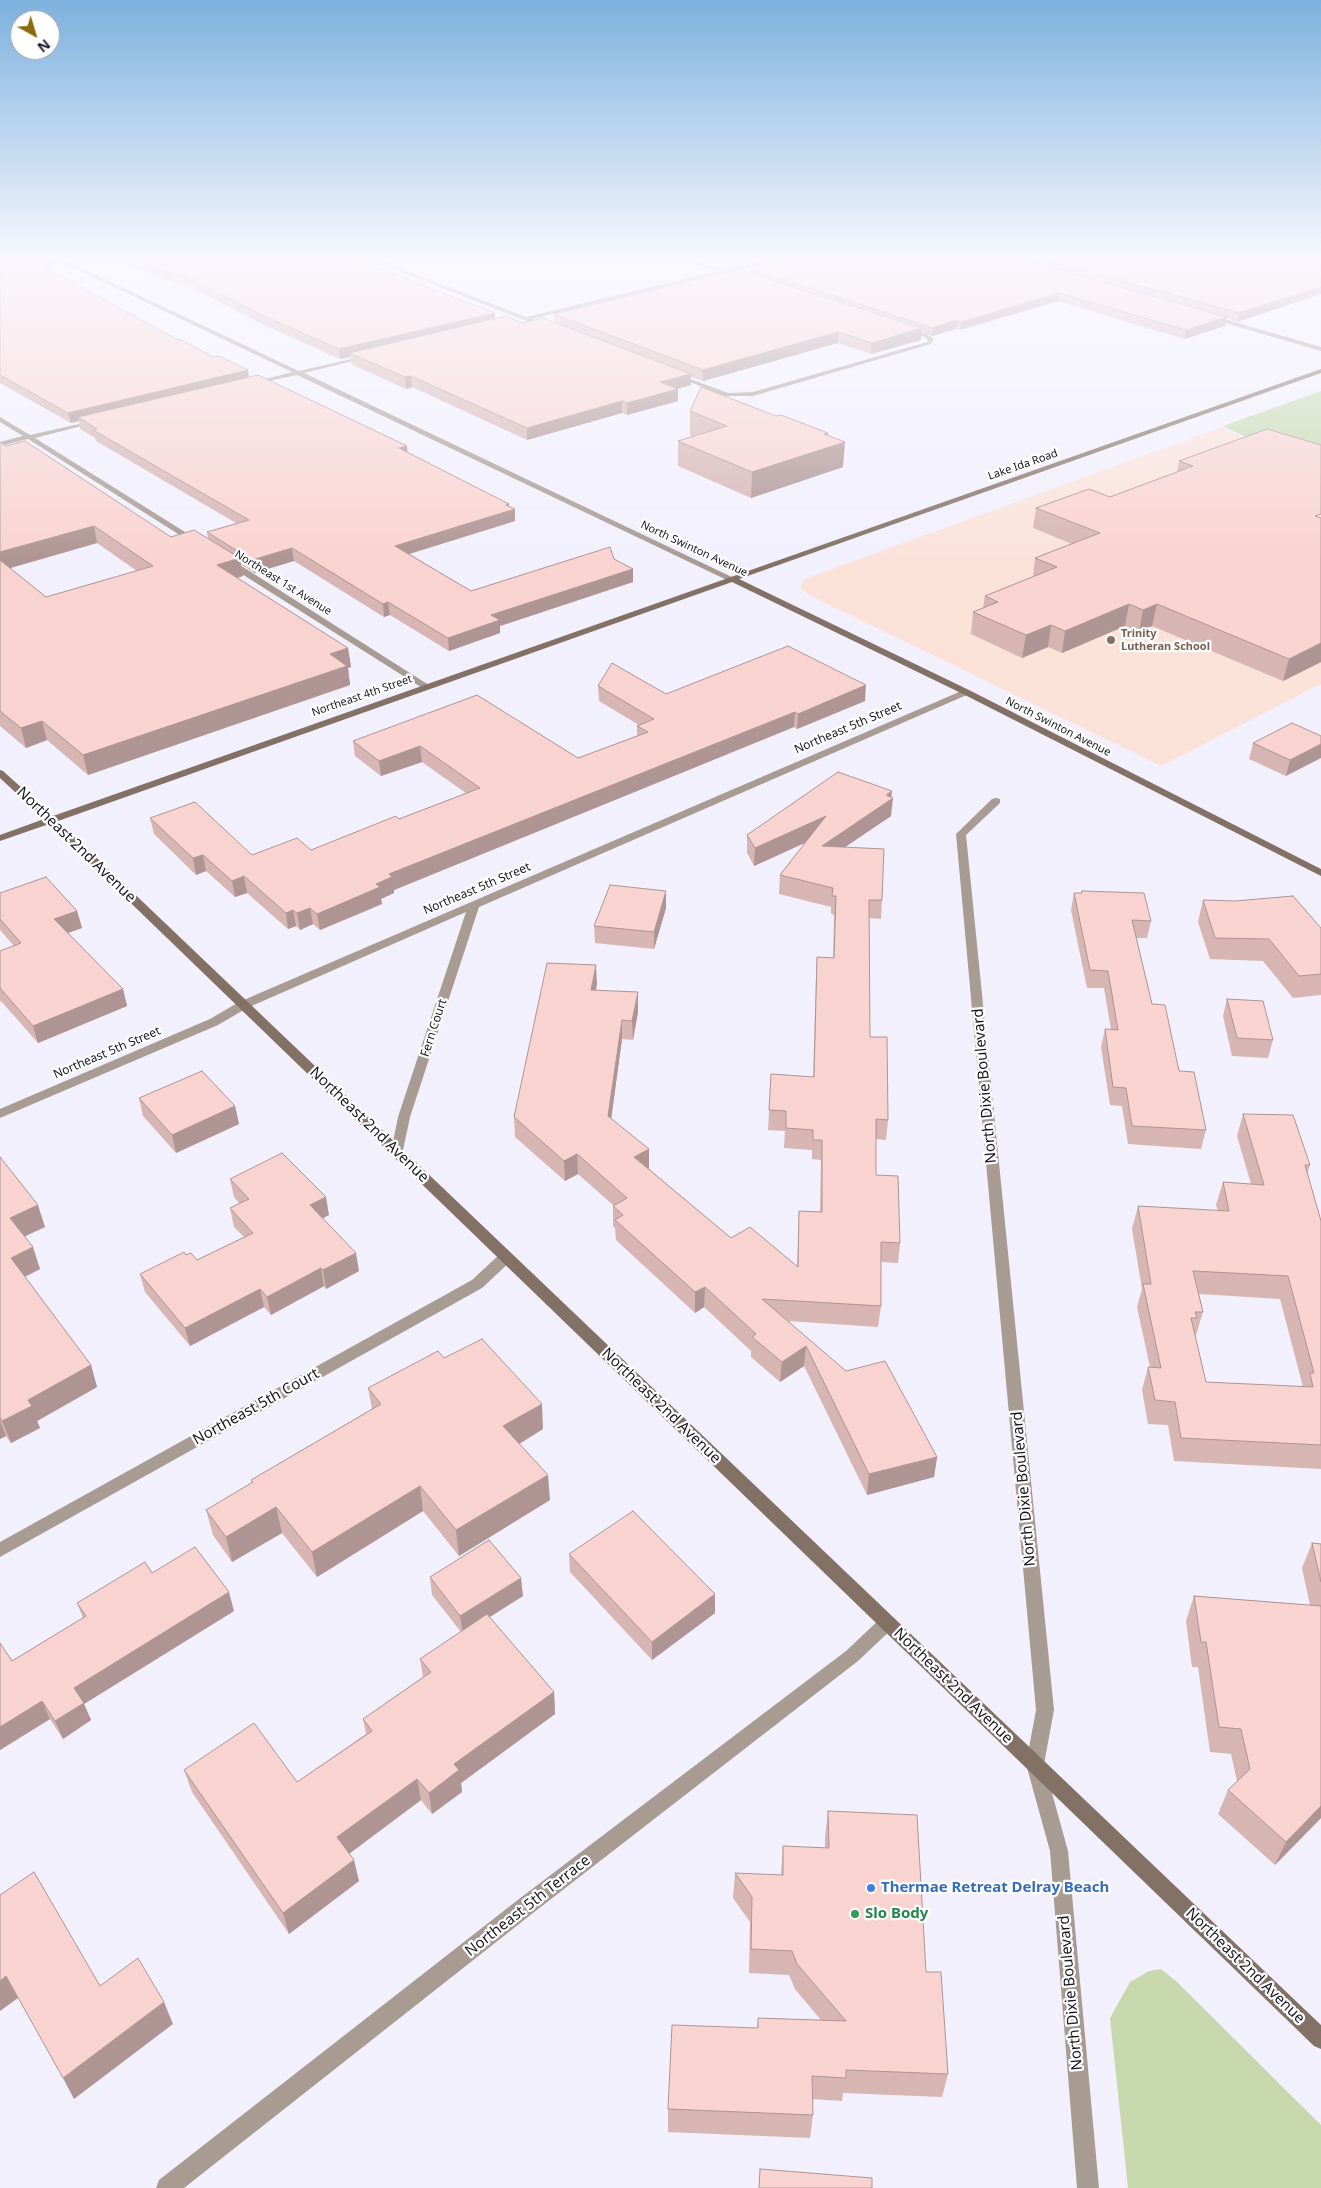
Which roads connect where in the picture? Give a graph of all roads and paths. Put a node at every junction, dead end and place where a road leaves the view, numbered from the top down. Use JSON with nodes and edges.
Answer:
{"nodes":[{"id":1,"x":266,"y":358,"type":"edge"},
{"id":2,"x":359,"y":358,"type":"edge"},
{"id":3,"x":877,"y":358,"type":"edge"},
{"id":4,"x":664,"y":371,"type":"edge"},
{"id":5,"x":1321,"y":371,"type":"edge"},
{"id":6,"x":297,"y":373,"type":"junction"},
{"id":7,"x":248,"y":385,"type":"edge"},
{"id":8,"x":0,"y":419,"type":"edge"},
{"id":9,"x":106,"y":419,"type":"edge"},
{"id":10,"x":29,"y":437,"type":"junction"},
{"id":11,"x":0,"y":444,"type":"edge"},
{"id":12,"x":206,"y":548,"type":"edge"},
{"id":13,"x":222,"y":558,"type":"edge"},
{"id":14,"x":732,"y":579,"type":"junction"},
{"id":15,"x":427,"y":687,"type":"junction"},
{"id":16,"x":966,"y":692,"type":"junction"},
{"id":17,"x":0,"y":773,"type":"edge"},
{"id":18,"x":996,"y":801,"type":"dead end"},
{"id":19,"x":51,"y":820,"type":"junction"},
{"id":20,"x":0,"y":838,"type":"edge"},
{"id":21,"x":1321,"y":873,"type":"edge"},
{"id":22,"x":474,"y":905,"type":"junction"},
{"id":23,"x":243,"y":1005,"type":"junction"},
{"id":24,"x":0,"y":1114,"type":"edge"},
{"id":25,"x":397,"y":1152,"type":"junction"},
{"id":26,"x":506,"y":1257,"type":"junction"},
{"id":27,"x":0,"y":1550,"type":"edge"},
{"id":28,"x":887,"y":1623,"type":"junction"},
{"id":29,"x":1035,"y":1764,"type":"junction"},
{"id":30,"x":1321,"y":2039,"type":"edge"},
{"id":31,"x":167,"y":2188,"type":"edge"},
{"id":32,"x":1088,"y":2188,"type":"edge"}],
"edges":[{"from":1,"to":6,"type":"street","name":"North Swinton Avenue"},
{"from":2,"to":6,"type":"street"},
{"from":3,"to":4,"type":"street"},
{"from":5,"to":14,"type":"street","name":"Lake Ida Road"},
{"from":6,"to":7,"type":"street"},
{"from":6,"to":14,"type":"street","name":"North Swinton Avenue"},
{"from":8,"to":10,"type":"street"},
{"from":9,"to":10,"type":"street"},
{"from":10,"to":11,"type":"street"},
{"from":10,"to":12,"type":"street"},
{"from":13,"to":15,"type":"street","name":"Northeast 1st Avenue"},
{"from":14,"to":15,"type":"street","name":"Northeast 4th Street"},
{"from":14,"to":16,"type":"street","name":"North Swinton Avenue"},
{"from":15,"to":19,"type":"street","name":"Northeast 4th Street"},
{"from":16,"to":21,"type":"street","name":"North Swinton Avenue"},
{"from":16,"to":22,"type":"street","name":"Northeast 5th Street"},
{"from":17,"to":19,"type":"street","name":"Northeast 2nd Avenue"},
{"from":18,"to":29,"type":"street","name":"North Dixie Boulevard"},
{"from":19,"to":20,"type":"street","name":"Northeast 4th Street"},
{"from":19,"to":23,"type":"street","name":"Northeast 2nd Avenue"},
{"from":22,"to":23,"type":"street","name":"Northeast 5th Street"},
{"from":22,"to":25,"type":"street","name":"Fern Court"},
{"from":23,"to":24,"type":"street","name":"Northeast 5th Street"},
{"from":23,"to":25,"type":"street","name":"Northeast 2nd Avenue"},
{"from":25,"to":26,"type":"street","name":"Northeast 2nd Avenue"},
{"from":26,"to":27,"type":"street","name":"Northeast 5th Court"},
{"from":26,"to":28,"type":"street","name":"Northeast 2nd Avenue"},
{"from":28,"to":29,"type":"street","name":"Northeast 2nd Avenue"},
{"from":28,"to":31,"type":"street","name":"Northeast 5th Terrace"},
{"from":29,"to":30,"type":"street","name":"Northeast 2nd Avenue"},
{"from":29,"to":32,"type":"street","name":"North Dixie Boulevard"}]}
